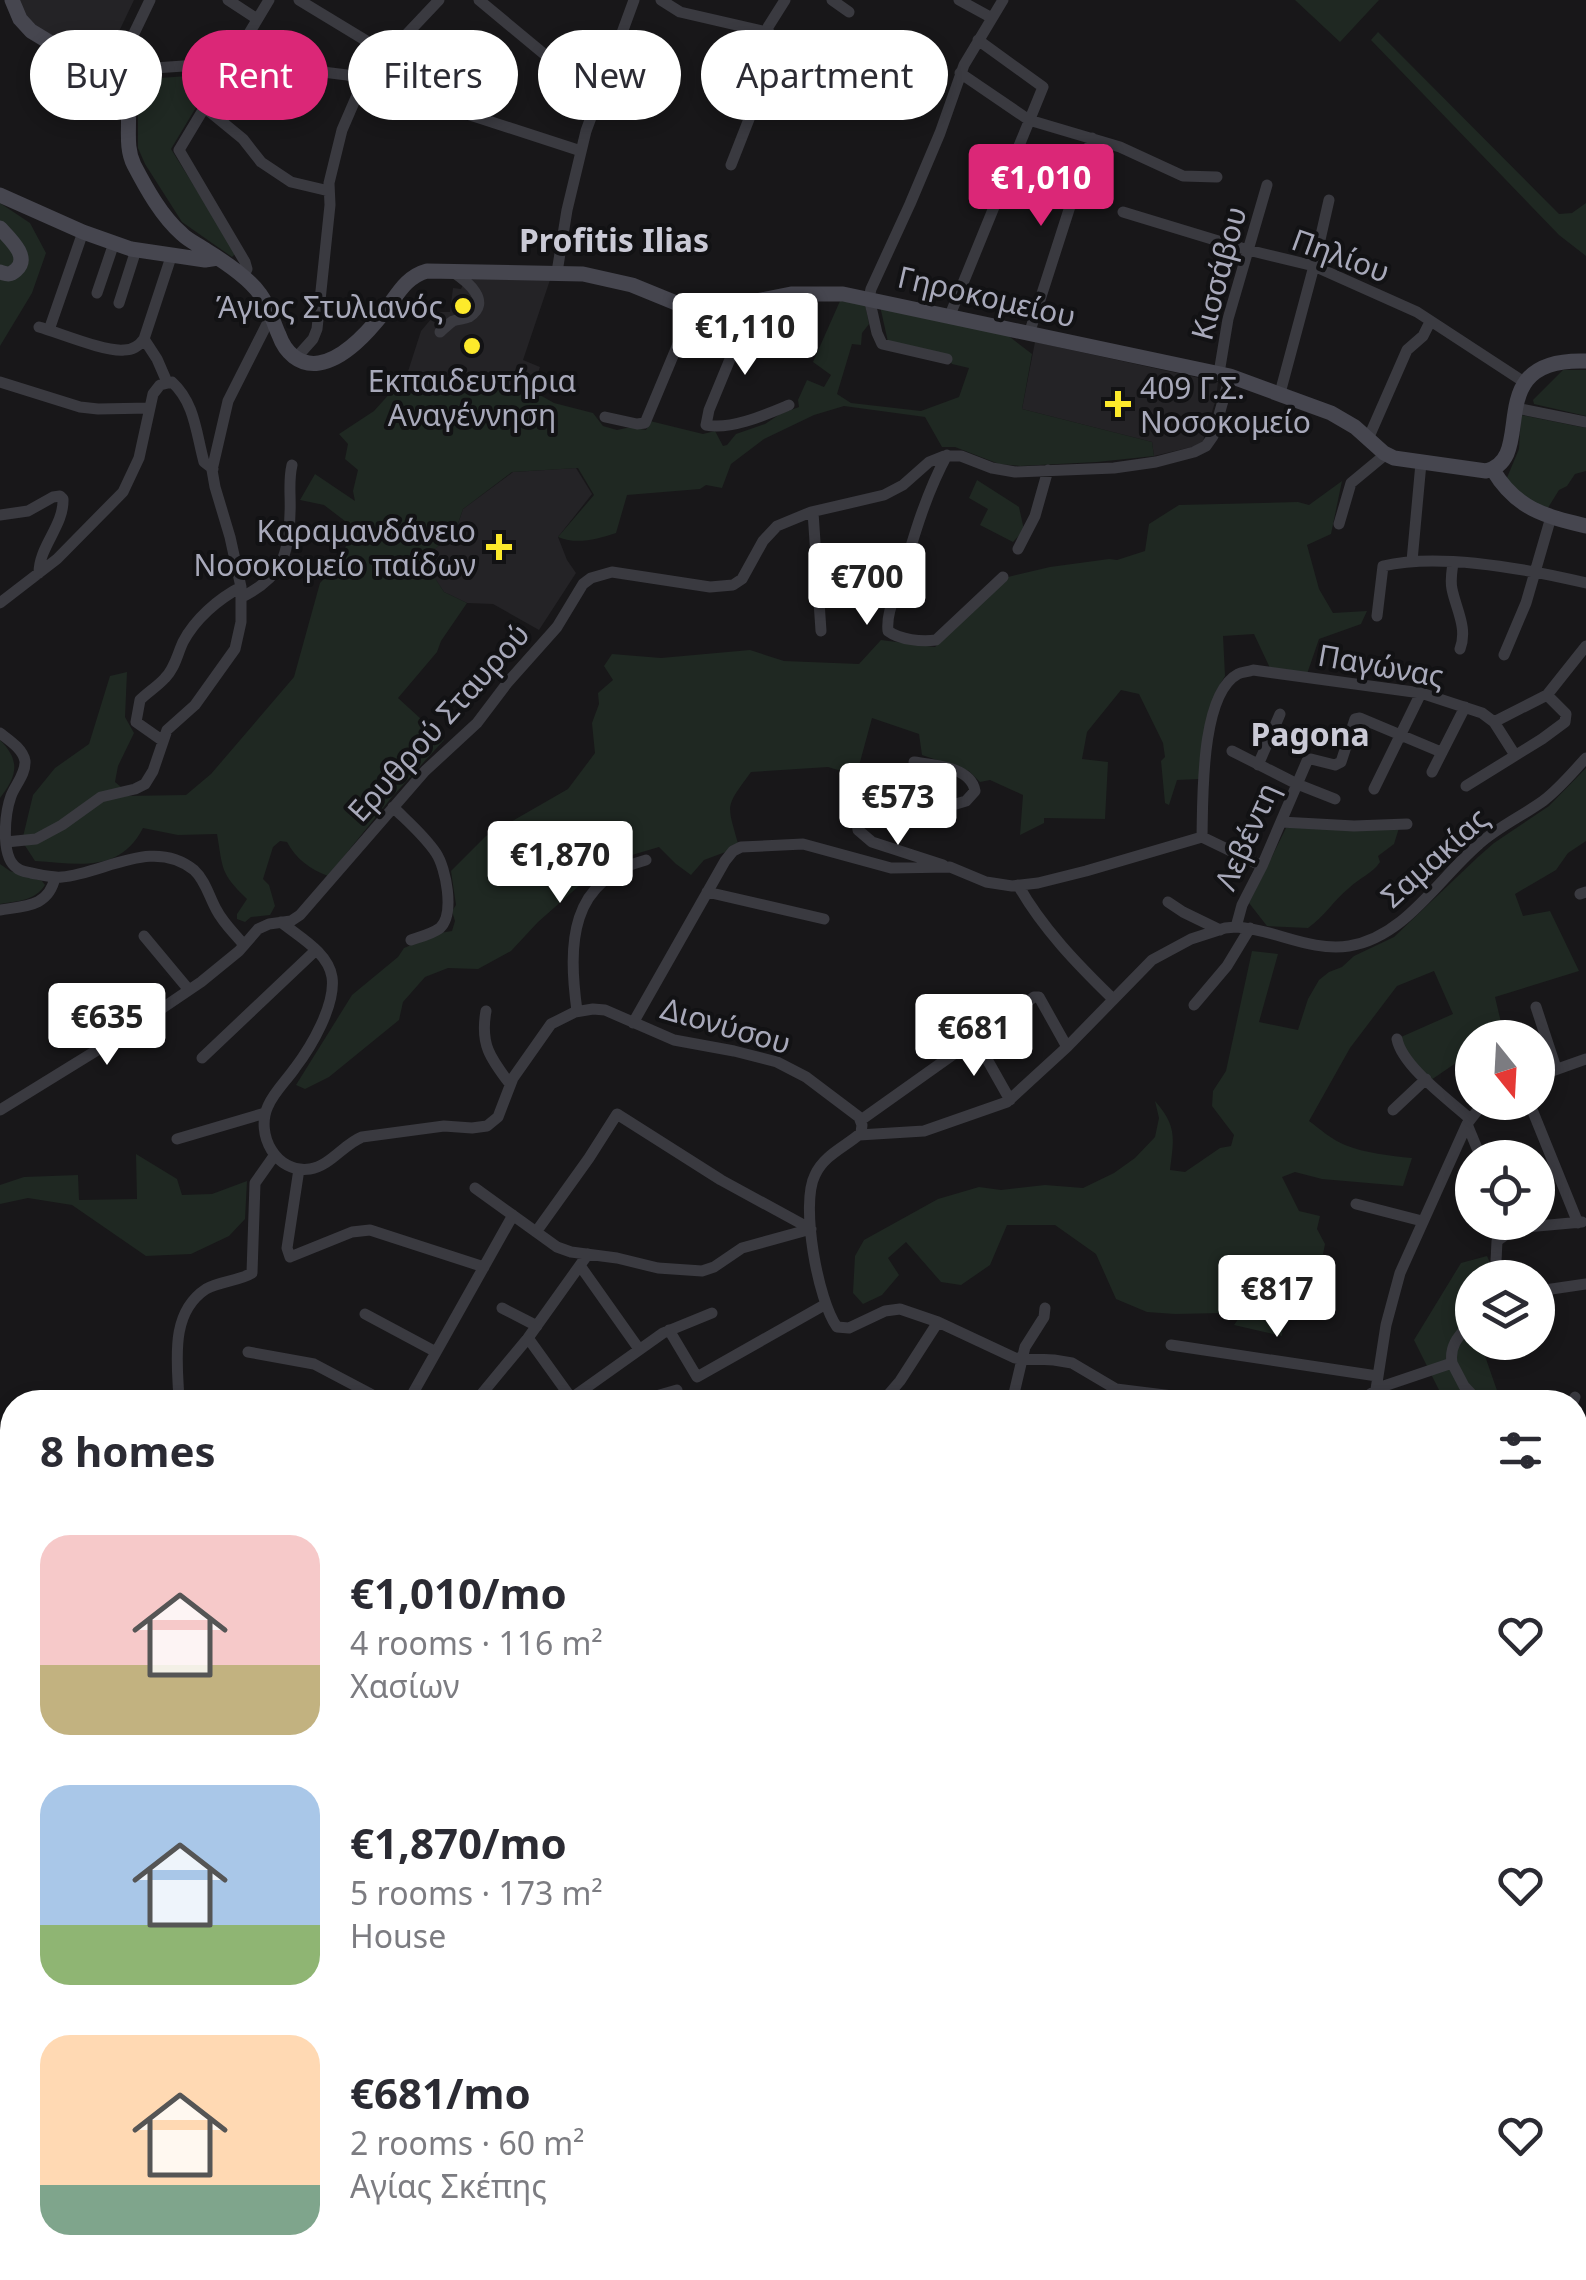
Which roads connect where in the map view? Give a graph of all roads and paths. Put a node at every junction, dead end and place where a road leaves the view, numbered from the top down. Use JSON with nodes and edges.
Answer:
{"nodes":[{"id":1,"x":12,"y":0,"type":"edge"},
{"id":2,"x":150,"y":0,"type":"edge"},
{"id":3,"x":228,"y":0,"type":"edge"},
{"id":4,"x":269,"y":0,"type":"edge"},
{"id":5,"x":299,"y":0,"type":"edge"},
{"id":6,"x":439,"y":0,"type":"edge"},
{"id":7,"x":478,"y":0,"type":"edge"},
{"id":8,"x":634,"y":0,"type":"edge"},
{"id":9,"x":660,"y":0,"type":"edge"},
{"id":10,"x":785,"y":0,"type":"edge"},
{"id":11,"x":832,"y":0,"type":"edge"},
{"id":12,"x":960,"y":0,"type":"edge"},
{"id":13,"x":1003,"y":0,"type":"edge"},
{"id":14,"x":849,"y":12,"type":"dead end"},
{"id":15,"x":258,"y":18,"type":"junction"},
{"id":16,"x":992,"y":18,"type":"junction"},
{"id":17,"x":30,"y":30,"type":"edge"},
{"id":18,"x":135,"y":30,"type":"edge"},
{"id":19,"x":250,"y":30,"type":"edge"},
{"id":20,"x":348,"y":30,"type":"edge"},
{"id":21,"x":411,"y":30,"type":"edge"},
{"id":22,"x":623,"y":30,"type":"edge"},
{"id":23,"x":758,"y":30,"type":"edge"},
{"id":24,"x":767,"y":30,"type":"edge"},
{"id":25,"x":978,"y":40,"type":"junction"},
{"id":26,"x":538,"y":49,"type":"edge"},
{"id":27,"x":960,"y":74,"type":"junction"},
{"id":28,"x":348,"y":117,"type":"edge"},
{"id":29,"x":129,"y":120,"type":"edge"},
{"id":30,"x":196,"y":120,"type":"edge"},
{"id":31,"x":220,"y":120,"type":"edge"},
{"id":32,"x":487,"y":120,"type":"edge"},
{"id":33,"x":590,"y":120,"type":"edge"},
{"id":34,"x":749,"y":120,"type":"edge"},
{"id":35,"x":1030,"y":120,"type":"junction"},
{"id":36,"x":1092,"y":138,"type":"junction"},
{"id":37,"x":581,"y":151,"type":"junction"},
{"id":38,"x":732,"y":165,"type":"dead end"},
{"id":39,"x":1217,"y":177,"type":"dead end"},
{"id":40,"x":1268,"y":186,"type":"dead end"},
{"id":41,"x":329,"y":192,"type":"junction"},
{"id":42,"x":0,"y":195,"type":"edge"},
{"id":43,"x":1329,"y":200,"type":"dead end"},
{"id":44,"x":1122,"y":212,"type":"dead end"},
{"id":45,"x":0,"y":228,"type":"edge"},
{"id":46,"x":83,"y":232,"type":"junction"},
{"id":47,"x":114,"y":244,"type":"junction"},
{"id":48,"x":136,"y":250,"type":"junction"},
{"id":49,"x":1248,"y":250,"type":"junction"},
{"id":50,"x":172,"y":254,"type":"junction"},
{"id":51,"x":218,"y":258,"type":"junction"},
{"id":52,"x":1314,"y":266,"type":"junction"},
{"id":53,"x":449,"y":270,"type":"junction"},
{"id":54,"x":0,"y":272,"type":"edge"},
{"id":55,"x":557,"y":272,"type":"junction"},
{"id":56,"x":242,"y":277,"type":"junction"},
{"id":57,"x":97,"y":294,"type":"dead end"},
{"id":58,"x":869,"y":298,"type":"junction"},
{"id":59,"x":119,"y":302,"type":"dead end"},
{"id":60,"x":746,"y":303,"type":"junction"},
{"id":61,"x":694,"y":308,"type":"junction"},
{"id":62,"x":950,"y":315,"type":"junction"},
{"id":63,"x":272,"y":316,"type":"junction"},
{"id":64,"x":1430,"y":322,"type":"junction"},
{"id":65,"x":440,"y":332,"type":"dead end"},
{"id":66,"x":1029,"y":334,"type":"junction"},
{"id":67,"x":144,"y":339,"type":"junction"},
{"id":68,"x":296,"y":358,"type":"junction"},
{"id":69,"x":947,"y":359,"type":"dead end"},
{"id":70,"x":1586,"y":360,"type":"edge"},
{"id":71,"x":1224,"y":375,"type":"junction"},
{"id":72,"x":0,"y":382,"type":"edge"},
{"id":73,"x":167,"y":382,"type":"junction"},
{"id":74,"x":1524,"y":382,"type":"junction"},
{"id":75,"x":1280,"y":392,"type":"junction"},
{"id":76,"x":789,"y":406,"type":"dead end"},
{"id":77,"x":150,"y":408,"type":"junction"},
{"id":78,"x":1516,"y":408,"type":"junction"},
{"id":79,"x":604,"y":418,"type":"dead end"},
{"id":80,"x":1586,"y":422,"type":"edge"},
{"id":81,"x":1368,"y":439,"type":"junction"},
{"id":82,"x":1386,"y":454,"type":"junction"},
{"id":83,"x":947,"y":455,"type":"junction"},
{"id":84,"x":1421,"y":463,"type":"junction"},
{"id":85,"x":292,"y":466,"type":"dead end"},
{"id":86,"x":213,"y":468,"type":"junction"},
{"id":87,"x":1048,"y":470,"type":"junction"},
{"id":88,"x":1493,"y":470,"type":"junction"},
{"id":89,"x":814,"y":512,"type":"junction"},
{"id":90,"x":0,"y":515,"type":"edge"},
{"id":91,"x":1551,"y":517,"type":"junction"},
{"id":92,"x":1339,"y":524,"type":"dead end"},
{"id":93,"x":1586,"y":526,"type":"edge"},
{"id":94,"x":1018,"y":548,"type":"dead end"},
{"id":95,"x":1412,"y":561,"type":"junction"},
{"id":96,"x":1453,"y":562,"type":"junction"},
{"id":97,"x":1536,"y":571,"type":"junction"},
{"id":98,"x":39,"y":573,"type":"junction"},
{"id":99,"x":1003,"y":577,"type":"dead end"},
{"id":100,"x":1586,"y":583,"type":"edge"},
{"id":101,"x":242,"y":592,"type":"junction"},
{"id":102,"x":0,"y":604,"type":"edge"},
{"id":103,"x":1376,"y":616,"type":"dead end"},
{"id":104,"x":822,"y":631,"type":"dead end"},
{"id":105,"x":1586,"y":646,"type":"edge"},
{"id":106,"x":1460,"y":648,"type":"dead end"},
{"id":107,"x":1504,"y":655,"type":"dead end"},
{"id":108,"x":1421,"y":693,"type":"junction"},
{"id":109,"x":1547,"y":695,"type":"junction"},
{"id":110,"x":1465,"y":707,"type":"junction"},
{"id":111,"x":1280,"y":714,"type":"dead end"},
{"id":112,"x":1494,"y":722,"type":"junction"},
{"id":113,"x":0,"y":733,"type":"edge"},
{"id":114,"x":1400,"y":735,"type":"junction"},
{"id":115,"x":162,"y":741,"type":"junction"},
{"id":116,"x":1232,"y":751,"type":"dead end"},
{"id":117,"x":1441,"y":752,"type":"junction"},
{"id":118,"x":1515,"y":755,"type":"junction"},
{"id":119,"x":1586,"y":758,"type":"edge"},
{"id":120,"x":914,"y":762,"type":"dead end"},
{"id":121,"x":1258,"y":765,"type":"junction"},
{"id":122,"x":1432,"y":772,"type":"dead end"},
{"id":123,"x":1297,"y":784,"type":"junction"},
{"id":124,"x":1466,"y":786,"type":"dead end"},
{"id":125,"x":1374,"y":788,"type":"dead end"},
{"id":126,"x":1335,"y":799,"type":"dead end"},
{"id":127,"x":393,"y":806,"type":"junction"},
{"id":128,"x":4,"y":807,"type":"edge"},
{"id":129,"x":1281,"y":822,"type":"junction"},
{"id":130,"x":1407,"y":824,"type":"dead end"},
{"id":131,"x":1202,"y":837,"type":"junction"},
{"id":132,"x":6,"y":842,"type":"junction"},
{"id":133,"x":5,"y":860,"type":"edge"},
{"id":134,"x":646,"y":860,"type":"dead end"},
{"id":135,"x":1262,"y":866,"type":"junction"},
{"id":136,"x":950,"y":867,"type":"junction"},
{"id":137,"x":55,"y":877,"type":"junction"},
{"id":138,"x":1018,"y":886,"type":"junction"},
{"id":139,"x":706,"y":892,"type":"junction"},
{"id":140,"x":1168,"y":902,"type":"dead end"},
{"id":141,"x":0,"y":910,"type":"edge"},
{"id":142,"x":824,"y":919,"type":"dead end"},
{"id":143,"x":282,"y":922,"type":"junction"},
{"id":144,"x":1236,"y":927,"type":"junction"},
{"id":145,"x":1250,"y":928,"type":"junction"},
{"id":146,"x":1220,"y":930,"type":"junction"},
{"id":147,"x":144,"y":936,"type":"dead end"},
{"id":148,"x":411,"y":940,"type":"dead end"},
{"id":149,"x":244,"y":945,"type":"junction"},
{"id":150,"x":316,"y":950,"type":"junction"},
{"id":151,"x":189,"y":990,"type":"junction"},
{"id":152,"x":1112,"y":999,"type":"junction"},
{"id":153,"x":1194,"y":1006,"type":"dead end"},
{"id":154,"x":1536,"y":1007,"type":"dead end"},
{"id":155,"x":486,"y":1011,"type":"dead end"},
{"id":156,"x":577,"y":1012,"type":"junction"},
{"id":157,"x":633,"y":1022,"type":"junction"},
{"id":158,"x":975,"y":1038,"type":"junction"},
{"id":159,"x":1397,"y":1039,"type":"dead end"},
{"id":160,"x":1067,"y":1047,"type":"junction"},
{"id":161,"x":202,"y":1058,"type":"dead end"},
{"id":162,"x":1586,"y":1059,"type":"edge"},
{"id":163,"x":1556,"y":1068,"type":"joint"},
{"id":164,"x":1426,"y":1079,"type":"junction"},
{"id":165,"x":510,"y":1084,"type":"junction"},
{"id":166,"x":1010,"y":1100,"type":"junction"},
{"id":167,"x":0,"y":1110,"type":"edge"},
{"id":168,"x":1393,"y":1110,"type":"dead end"},
{"id":169,"x":266,"y":1113,"type":"junction"},
{"id":170,"x":860,"y":1120,"type":"junction"},
{"id":171,"x":1536,"y":1120,"type":"edge"},
{"id":172,"x":1468,"y":1121,"type":"junction"},
{"id":173,"x":859,"y":1134,"type":"junction"},
{"id":174,"x":177,"y":1139,"type":"dead end"},
{"id":175,"x":1475,"y":1140,"type":"edge"},
{"id":176,"x":274,"y":1156,"type":"junction"},
{"id":177,"x":299,"y":1168,"type":"junction"},
{"id":178,"x":475,"y":1188,"type":"dead end"},
{"id":179,"x":1356,"y":1204,"type":"dead end"},
{"id":180,"x":513,"y":1216,"type":"junction"},
{"id":181,"x":1422,"y":1221,"type":"junction"},
{"id":182,"x":1582,"y":1222,"type":"edge"},
{"id":183,"x":1555,"y":1224,"type":"edge"},
{"id":184,"x":811,"y":1229,"type":"junction"},
{"id":185,"x":536,"y":1232,"type":"junction"},
{"id":186,"x":588,"y":1254,"type":"junction"},
{"id":187,"x":484,"y":1267,"type":"junction"},
{"id":188,"x":581,"y":1267,"type":"junction"},
{"id":189,"x":1586,"y":1284,"type":"edge"},
{"id":190,"x":1555,"y":1289,"type":"edge"},
{"id":191,"x":826,"y":1304,"type":"junction"},
{"id":192,"x":502,"y":1308,"type":"dead end"},
{"id":193,"x":1045,"y":1308,"type":"dead end"},
{"id":194,"x":712,"y":1313,"type":"dead end"},
{"id":195,"x":366,"y":1314,"type":"dead end"},
{"id":196,"x":938,"y":1322,"type":"junction"},
{"id":197,"x":537,"y":1326,"type":"junction"},
{"id":198,"x":669,"y":1330,"type":"junction"},
{"id":199,"x":528,"y":1338,"type":"junction"},
{"id":200,"x":1455,"y":1342,"type":"edge"},
{"id":201,"x":1171,"y":1345,"type":"dead end"},
{"id":202,"x":639,"y":1349,"type":"junction"},
{"id":203,"x":248,"y":1352,"type":"dead end"},
{"id":204,"x":436,"y":1352,"type":"junction"},
{"id":205,"x":1022,"y":1359,"type":"junction"},
{"id":206,"x":1452,"y":1363,"type":"junction"},
{"id":207,"x":1116,"y":1389,"type":"joint"},
{"id":208,"x":180,"y":1390,"type":"edge"},
{"id":209,"x":363,"y":1390,"type":"edge"},
{"id":210,"x":415,"y":1390,"type":"edge"},
{"id":211,"x":485,"y":1390,"type":"edge"},
{"id":212,"x":563,"y":1390,"type":"edge"},
{"id":213,"x":585,"y":1390,"type":"edge"},
{"id":214,"x":892,"y":1390,"type":"edge"},
{"id":215,"x":1015,"y":1390,"type":"edge"},
{"id":216,"x":1123,"y":1390,"type":"edge"},
{"id":217,"x":1375,"y":1390,"type":"edge"},
{"id":218,"x":1468,"y":1390,"type":"edge"}],
"edges":[{"from":1,"to":17,"type":"main road"},
{"from":2,"to":18,"type":"street"},
{"from":3,"to":15,"type":"street"},
{"from":4,"to":15,"type":"street"},
{"from":5,"to":20,"type":"street"},
{"from":6,"to":21,"type":"street"},
{"from":7,"to":26,"type":"street"},
{"from":8,"to":22,"type":"street"},
{"from":9,"to":23,"type":"street"},
{"from":10,"to":24,"type":"street"},
{"from":11,"to":14,"type":"street"},
{"from":12,"to":16,"type":"street"},
{"from":13,"to":16,"type":"street"},
{"from":15,"to":19,"type":"street"},
{"from":16,"to":25,"type":"street"},
{"from":25,"to":27,"type":"street"},
{"from":25,"to":35,"type":"street"},
{"from":27,"to":35,"type":"street"},
{"from":27,"to":58,"type":"street"},
{"from":28,"to":41,"type":"street"},
{"from":29,"to":51,"type":"main road"},
{"from":30,"to":56,"type":"street"},
{"from":31,"to":41,"type":"street"},
{"from":32,"to":37,"type":"street"},
{"from":33,"to":37,"type":"street"},
{"from":34,"to":38,"type":"street"},
{"from":35,"to":36,"type":"street"},
{"from":35,"to":62,"type":"street"},
{"from":36,"to":39,"type":"street"},
{"from":36,"to":66,"type":"street"},
{"from":37,"to":55,"type":"street"},
{"from":40,"to":49,"type":"street","name":"Κισσάβου"},
{"from":41,"to":68,"type":"street"},
{"from":42,"to":46,"type":"main road"},
{"from":43,"to":52,"type":"street"},
{"from":44,"to":49,"type":"street","name":"Πηλίου"},
{"from":45,"to":54,"type":"main road"},
{"from":46,"to":47,"type":"main road"},
{"from":46,"to":67,"type":"street"},
{"from":47,"to":48,"type":"main road"},
{"from":47,"to":57,"type":"street"},
{"from":48,"to":50,"type":"main road"},
{"from":48,"to":59,"type":"street"},
{"from":49,"to":52,"type":"street","name":"Πηλίου"},
{"from":49,"to":71,"type":"street","name":"Κισσάβου"},
{"from":50,"to":51,"type":"main road"},
{"from":50,"to":67,"type":"street"},
{"from":51,"to":56,"type":"main road"},
{"from":52,"to":64,"type":"street","name":"Πηλίου"},
{"from":52,"to":75,"type":"street"},
{"from":53,"to":55,"type":"main road","name":"Γηροκομείου"},
{"from":53,"to":65,"type":"street"},
{"from":53,"to":68,"type":"main road","name":"Γηροκομείου"},
{"from":55,"to":61,"type":"main road","name":"Γηροκομείου"},
{"from":56,"to":63,"type":"main road"},
{"from":58,"to":60,"type":"main road","name":"Γηροκομείου"},
{"from":58,"to":62,"type":"main road","name":"Γηροκομείου"},
{"from":58,"to":69,"type":"street"},
{"from":60,"to":61,"type":"main road","name":"Γηροκομείου"},
{"from":60,"to":76,"type":"street"},
{"from":61,"to":79,"type":"street"},
{"from":62,"to":66,"type":"main road","name":"Γηροκομείου"},
{"from":63,"to":68,"type":"main road"},
{"from":63,"to":86,"type":"street"},
{"from":64,"to":74,"type":"street","name":"Πηλίου"},
{"from":64,"to":81,"type":"street"},
{"from":66,"to":71,"type":"main road","name":"Γηροκομείου"},
{"from":67,"to":73,"type":"street"},
{"from":70,"to":74,"type":"main road"},
{"from":71,"to":75,"type":"main road","name":"Γηροκομείου"},
{"from":71,"to":87,"type":"street"},
{"from":72,"to":77,"type":"street"},
{"from":73,"to":77,"type":"street"},
{"from":73,"to":86,"type":"street"},
{"from":74,"to":78,"type":"main road"},
{"from":75,"to":81,"type":"main road","name":"Γηροκομείου"},
{"from":77,"to":98,"type":"street"},
{"from":78,"to":80,"type":"street"},
{"from":78,"to":88,"type":"main road"},
{"from":81,"to":82,"type":"main road","name":"Γηροκομείου"},
{"from":82,"to":84,"type":"main road"},
{"from":82,"to":92,"type":"street"},
{"from":83,"to":87,"type":"street"},
{"from":83,"to":89,"type":"street","name":"Ερυθρού Σταυρού"},
{"from":83,"to":99,"type":"street"},
{"from":84,"to":88,"type":"main road"},
{"from":84,"to":95,"type":"street"},
{"from":85,"to":101,"type":"street"},
{"from":86,"to":101,"type":"street"},
{"from":87,"to":94,"type":"street"},
{"from":88,"to":91,"type":"main road"},
{"from":89,"to":104,"type":"street"},
{"from":89,"to":127,"type":"street","name":"Ερυθρού Σταυρού"},
{"from":90,"to":98,"type":"street"},
{"from":91,"to":93,"type":"main road"},
{"from":91,"to":97,"type":"street"},
{"from":95,"to":96,"type":"street"},
{"from":95,"to":103,"type":"street"},
{"from":96,"to":97,"type":"street"},
{"from":96,"to":106,"type":"street"},
{"from":97,"to":100,"type":"street"},
{"from":97,"to":107,"type":"street"},
{"from":98,"to":102,"type":"street"},
{"from":101,"to":115,"type":"street"},
{"from":101,"to":115,"type":"street"},
{"from":105,"to":109,"type":"street"},
{"from":108,"to":110,"type":"street","name":"Παγώνας"},
{"from":108,"to":114,"type":"street"},
{"from":108,"to":131,"type":"street","name":"Παγώνας"},
{"from":109,"to":112,"type":"street"},
{"from":109,"to":118,"type":"street"},
{"from":110,"to":112,"type":"street","name":"Παγώνας"},
{"from":110,"to":117,"type":"street"},
{"from":111,"to":121,"type":"street"},
{"from":112,"to":118,"type":"street"},
{"from":113,"to":128,"type":"street"},
{"from":114,"to":117,"type":"street","name":"Λεβέντη"},
{"from":114,"to":123,"type":"street","name":"Λεβέντη"},
{"from":114,"to":125,"type":"street"},
{"from":115,"to":132,"type":"street"},
{"from":116,"to":121,"type":"street"},
{"from":117,"to":122,"type":"street"},
{"from":118,"to":124,"type":"street"},
{"from":119,"to":145,"type":"street","name":"Σαμακίας"},
{"from":120,"to":136,"type":"street"},
{"from":121,"to":123,"type":"street"},
{"from":123,"to":126,"type":"street"},
{"from":123,"to":129,"type":"street","name":"Λεβέντη"},
{"from":127,"to":143,"type":"street","name":"Ερυθρού Σταυρού"},
{"from":127,"to":148,"type":"street"},
{"from":128,"to":132,"type":"street"},
{"from":129,"to":130,"type":"street"},
{"from":129,"to":135,"type":"street","name":"Λεβέντη"},
{"from":131,"to":135,"type":"street"},
{"from":131,"to":138,"type":"street"},
{"from":132,"to":133,"type":"street"},
{"from":133,"to":137,"type":"street"},
{"from":134,"to":156,"type":"street"},
{"from":135,"to":144,"type":"street","name":"Λεβέντη"},
{"from":136,"to":138,"type":"street"},
{"from":136,"to":139,"type":"street"},
{"from":137,"to":141,"type":"street"},
{"from":137,"to":149,"type":"street"},
{"from":138,"to":152,"type":"street"},
{"from":139,"to":142,"type":"street"},
{"from":139,"to":157,"type":"street"},
{"from":140,"to":146,"type":"street"},
{"from":143,"to":149,"type":"street","name":"Ερυθρού Σταυρού"},
{"from":143,"to":150,"type":"street"},
{"from":144,"to":145,"type":"street","name":"Σαμακίας"},
{"from":144,"to":146,"type":"street","name":"Σαμακίας"},
{"from":145,"to":153,"type":"street"},
{"from":146,"to":152,"type":"street","name":"Σαμακίας"},
{"from":147,"to":151,"type":"street"},
{"from":149,"to":151,"type":"street","name":"Ερυθρού Σταυρού"},
{"from":150,"to":161,"type":"street"},
{"from":150,"to":169,"type":"street"},
{"from":151,"to":167,"type":"street","name":"Ερυθρού Σταυρού"},
{"from":152,"to":160,"type":"street","name":"Σαμακίας"},
{"from":154,"to":163,"type":"street"},
{"from":155,"to":165,"type":"street"},
{"from":156,"to":157,"type":"street","name":"Διονύσου"},
{"from":156,"to":165,"type":"street"},
{"from":157,"to":170,"type":"street","name":"Διονύσου"},
{"from":158,"to":160,"type":"street"},
{"from":158,"to":166,"type":"street"},
{"from":158,"to":170,"type":"street"},
{"from":159,"to":164,"type":"street"},
{"from":160,"to":166,"type":"street","name":"Σαμακίας"},
{"from":162,"to":163,"type":"street"},
{"from":164,"to":168,"type":"street"},
{"from":164,"to":172,"type":"street"},
{"from":165,"to":177,"type":"street"},
{"from":166,"to":173,"type":"street"},
{"from":169,"to":174,"type":"street"},
{"from":169,"to":176,"type":"street"},
{"from":170,"to":173,"type":"street"},
{"from":171,"to":182,"type":"street"},
{"from":172,"to":175,"type":"street"},
{"from":172,"to":181,"type":"street"},
{"from":173,"to":184,"type":"street"},
{"from":176,"to":177,"type":"street"},
{"from":176,"to":208,"type":"street"},
{"from":177,"to":187,"type":"street"},
{"from":178,"to":180,"type":"street"},
{"from":179,"to":181,"type":"street"},
{"from":180,"to":185,"type":"street"},
{"from":180,"to":187,"type":"street"},
{"from":181,"to":217,"type":"street"},
{"from":182,"to":183,"type":"street"},
{"from":184,"to":185,"type":"street"},
{"from":184,"to":186,"type":"street"},
{"from":184,"to":191,"type":"street"},
{"from":185,"to":186,"type":"street"},
{"from":186,"to":188,"type":"street"},
{"from":187,"to":204,"type":"street"},
{"from":188,"to":197,"type":"street"},
{"from":188,"to":202,"type":"street"},
{"from":189,"to":190,"type":"street"},
{"from":191,"to":196,"type":"street"},
{"from":191,"to":198,"type":"street"},
{"from":192,"to":197,"type":"street"},
{"from":193,"to":205,"type":"street"},
{"from":194,"to":198,"type":"street"},
{"from":195,"to":204,"type":"street"},
{"from":196,"to":205,"type":"street"},
{"from":196,"to":214,"type":"street"},
{"from":197,"to":199,"type":"street"},
{"from":198,"to":202,"type":"street"},
{"from":199,"to":211,"type":"street"},
{"from":199,"to":212,"type":"street"},
{"from":200,"to":206,"type":"street"},
{"from":201,"to":217,"type":"street"},
{"from":202,"to":213,"type":"street"},
{"from":203,"to":209,"type":"street"},
{"from":204,"to":210,"type":"street"},
{"from":205,"to":207,"type":"street"},
{"from":205,"to":215,"type":"street"},
{"from":206,"to":217,"type":"street"},
{"from":206,"to":218,"type":"street"},
{"from":207,"to":216,"type":"street"}]}
